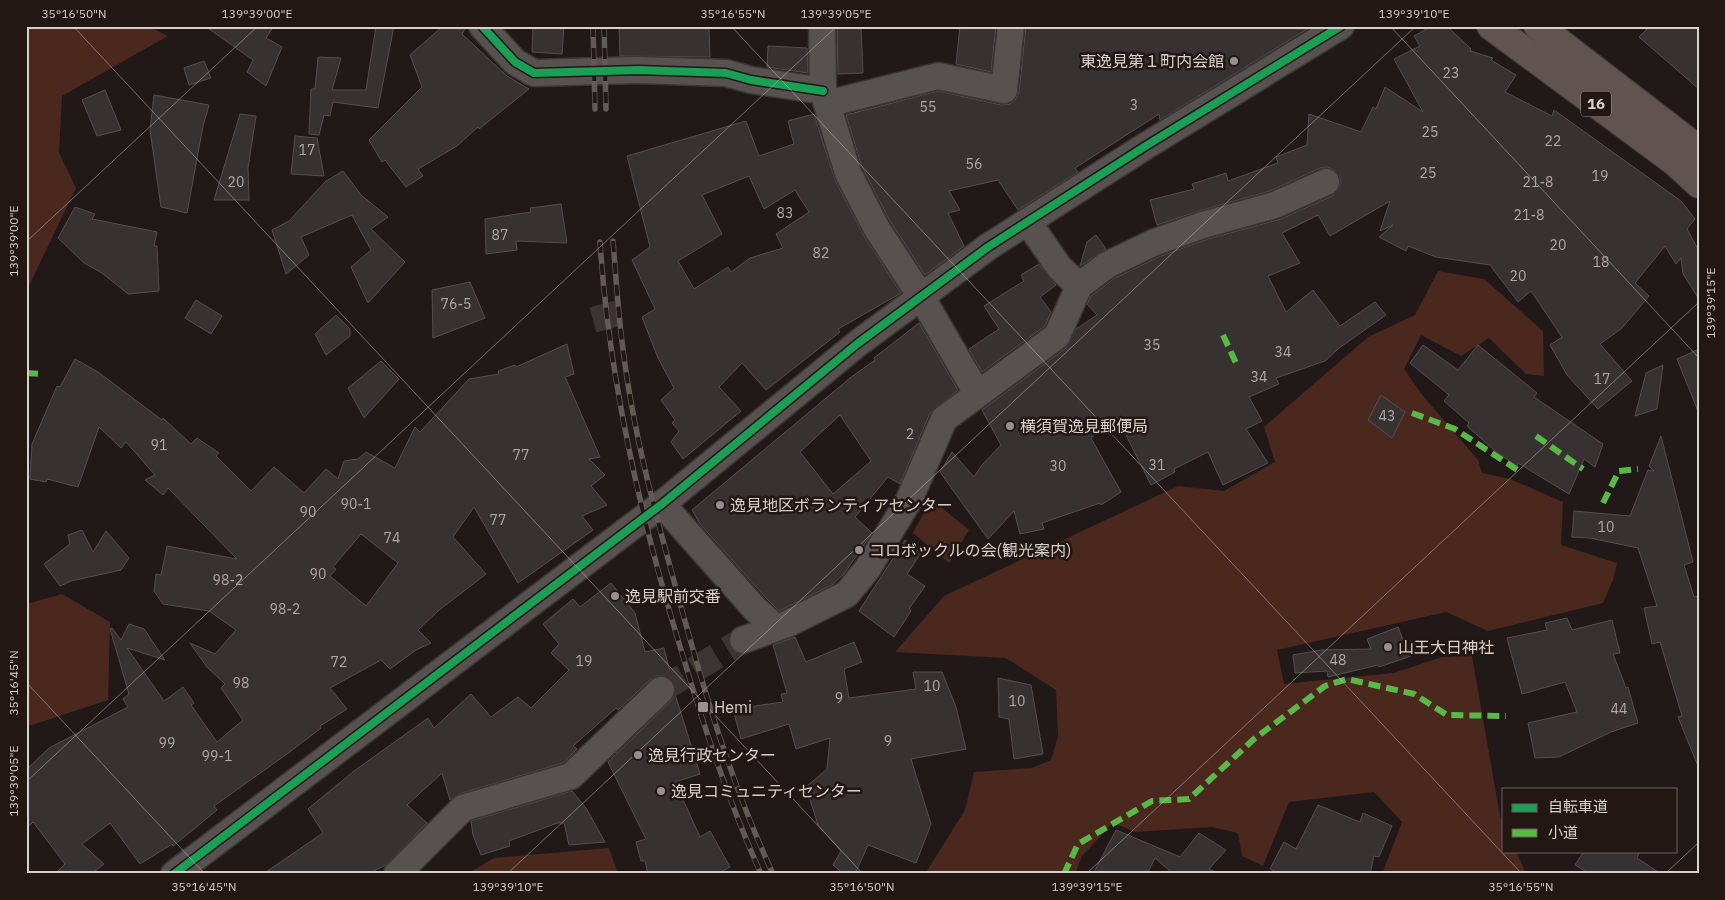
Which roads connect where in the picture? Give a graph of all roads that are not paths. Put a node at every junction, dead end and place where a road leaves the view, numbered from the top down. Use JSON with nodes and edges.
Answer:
{"nodes":[{"id":1,"x":482,"y":26,"type":"edge"},
{"id":2,"x":822,"y":26,"type":"edge"},
{"id":3,"x":1011,"y":26,"type":"edge"},
{"id":4,"x":1341,"y":26,"type":"edge"},
{"id":5,"x":1491,"y":26,"type":"edge"},
{"id":6,"x":1538,"y":26,"type":"edge"},
{"id":7,"x":825,"y":97,"type":"junction"},
{"id":8,"x":1699,"y":150,"type":"edge"},
{"id":9,"x":1326,"y":182,"type":"dead end"},
{"id":10,"x":1699,"y":184,"type":"edge"},
{"id":11,"x":1028,"y":222,"type":"junction"},
{"id":12,"x":1079,"y":286,"type":"junction"},
{"id":13,"x":922,"y":298,"type":"junction"},
{"id":14,"x":977,"y":393,"type":"junction"},
{"id":15,"x":662,"y":504,"type":"junction"},
{"id":16,"x":775,"y":627,"type":"junction"},
{"id":17,"x":743,"y":640,"type":"tunnel mouth"},
{"id":18,"x":661,"y":690,"type":"tunnel mouth"},
{"id":19,"x":174,"y":874,"type":"edge"},
{"id":20,"x":397,"y":874,"type":"edge"}],
"edges":[{"from":1,"to":7,"type":"street"},
{"from":2,"to":7,"type":"street"},
{"from":3,"to":7,"type":"street"},
{"from":4,"to":11,"type":"street"},
{"from":5,"to":10,"type":"highway","number":"16"},
{"from":6,"to":8,"type":"highway","number":"16"},
{"from":7,"to":13,"type":"street"},
{"from":9,"to":12,"type":"street"},
{"from":11,"to":12,"type":"street"},
{"from":11,"to":13,"type":"street"},
{"from":12,"to":14,"type":"street"},
{"from":13,"to":14,"type":"street"},
{"from":13,"to":15,"type":"street"},
{"from":14,"to":16,"type":"street"},
{"from":15,"to":16,"type":"street"},
{"from":15,"to":19,"type":"street"},
{"from":16,"to":17,"type":"street"},
{"from":18,"to":20,"type":"street"}]}
